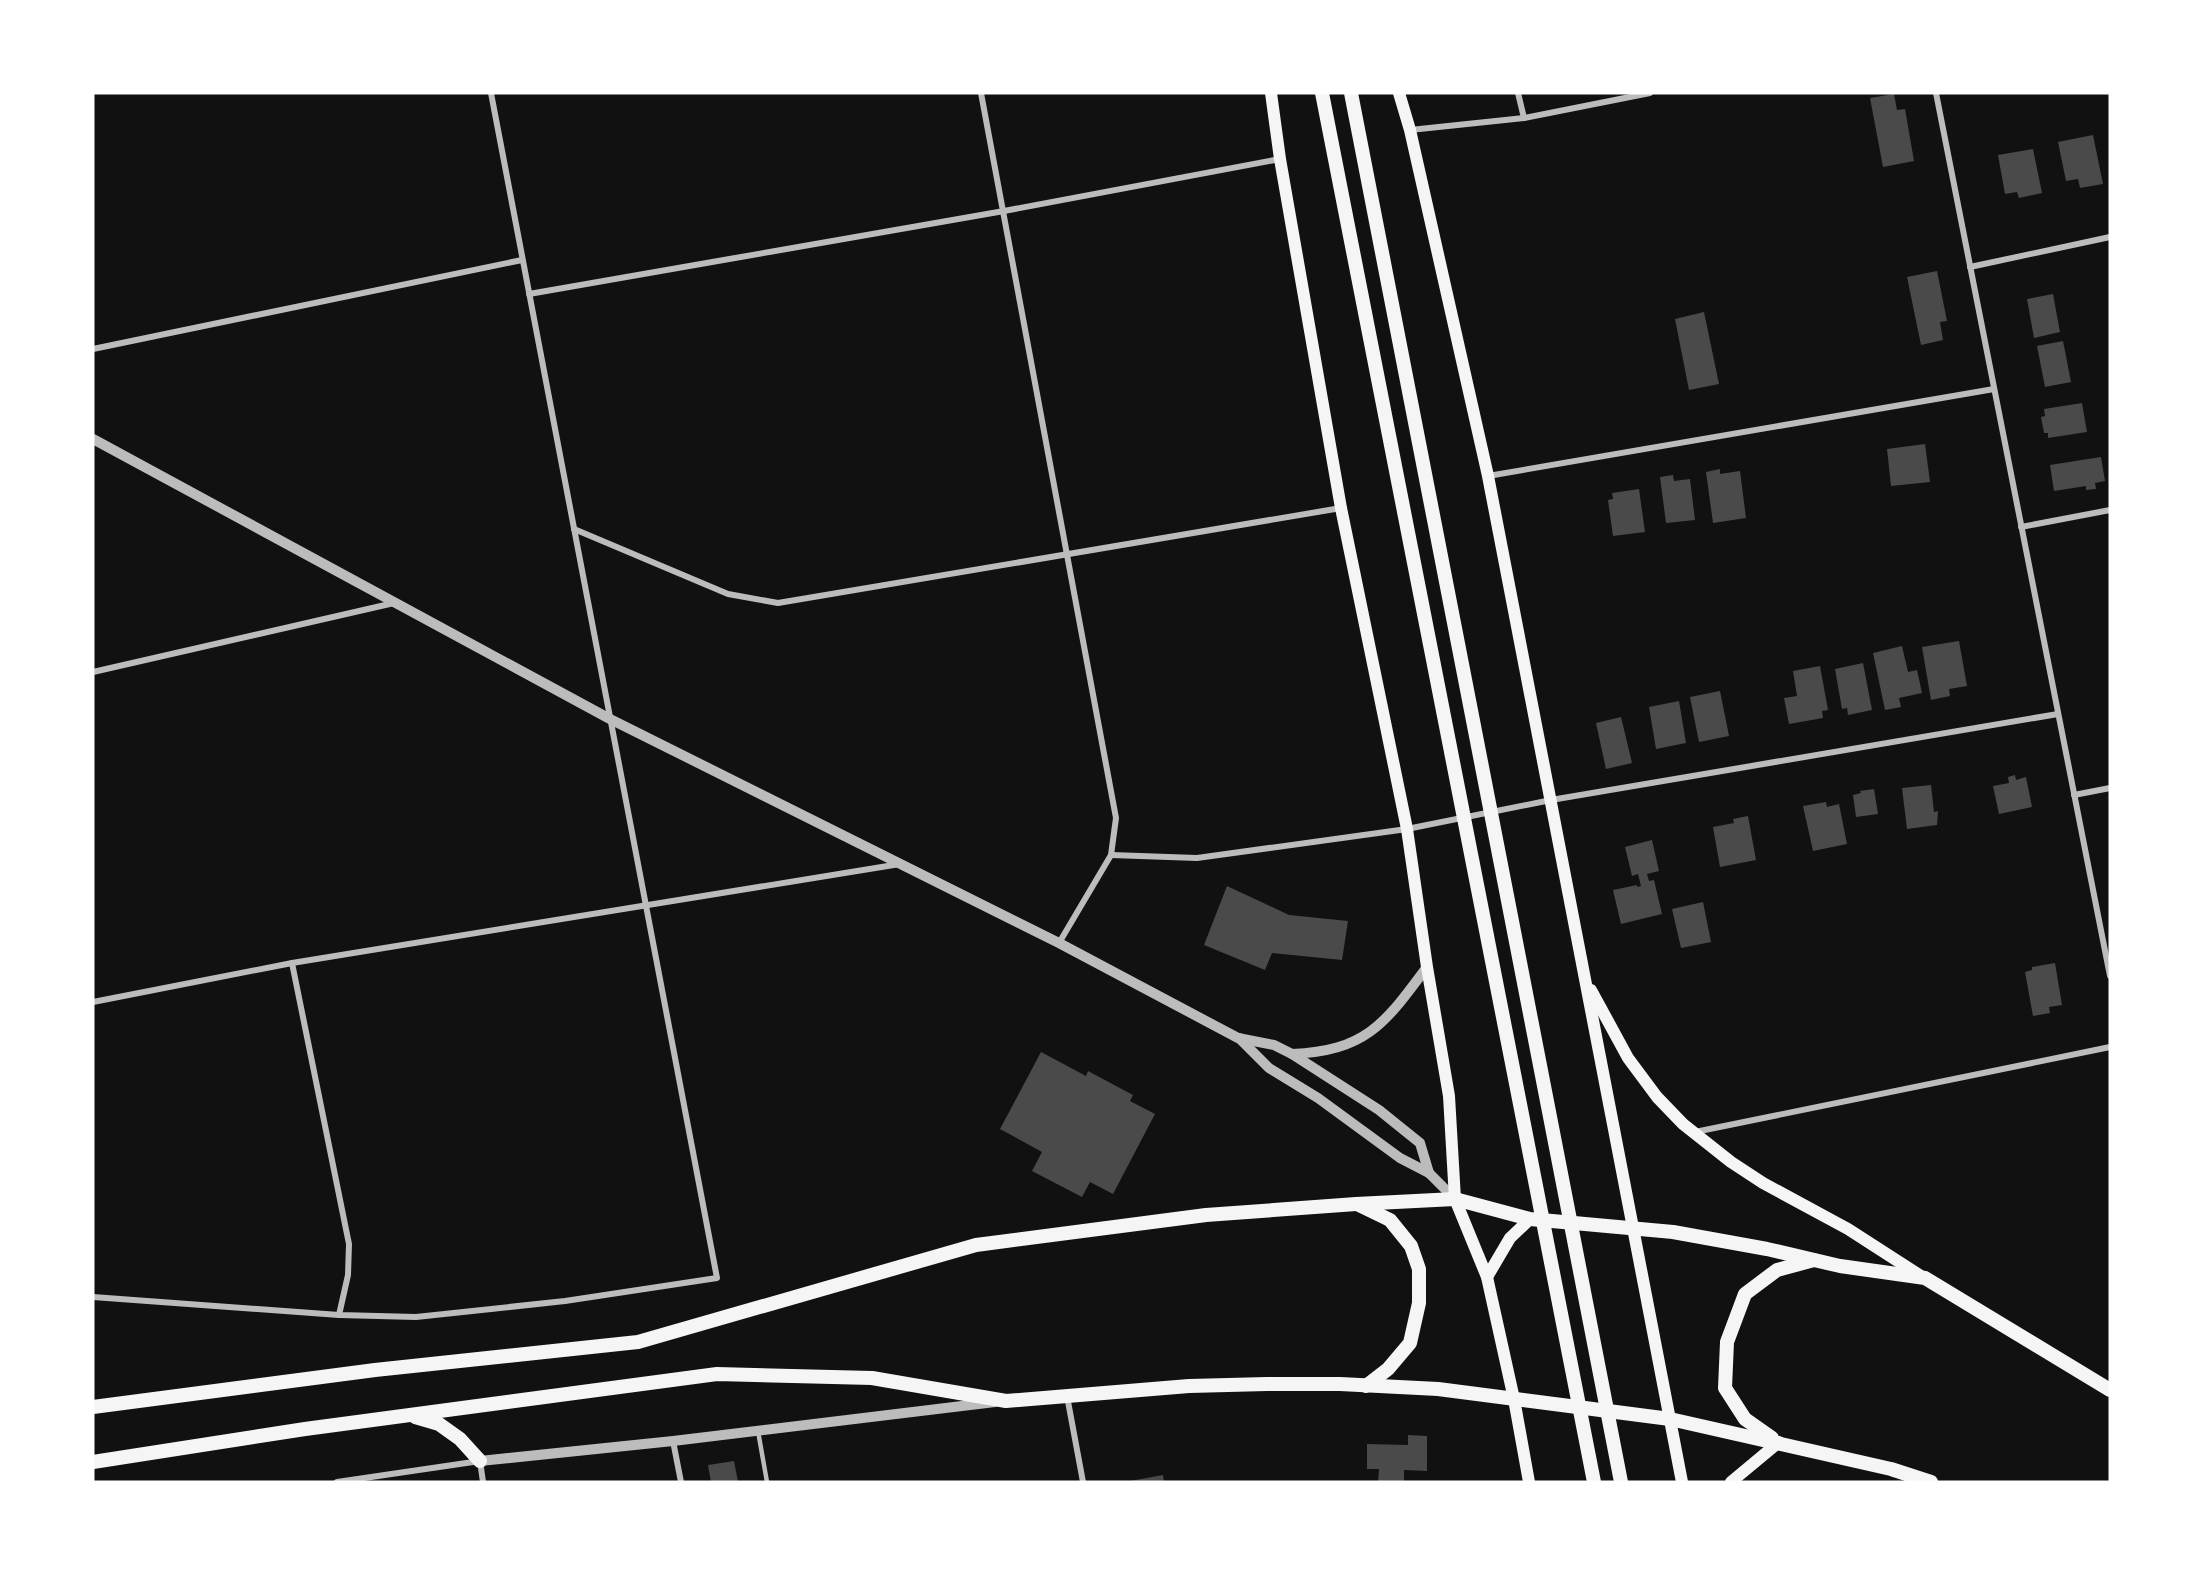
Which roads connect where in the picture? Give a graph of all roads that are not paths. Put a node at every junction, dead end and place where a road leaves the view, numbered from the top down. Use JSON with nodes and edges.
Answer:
{"nodes":[{"id":1,"x":491,"y":93,"type":"edge"},
{"id":2,"x":981,"y":93,"type":"edge"},
{"id":3,"x":1271,"y":93,"type":"edge"},
{"id":4,"x":1322,"y":93,"type":"edge"},
{"id":5,"x":1351,"y":93,"type":"edge"},
{"id":6,"x":1398,"y":93,"type":"edge"},
{"id":7,"x":1518,"y":93,"type":"edge"},
{"id":8,"x":1650,"y":93,"type":"edge"},
{"id":9,"x":1936,"y":93,"type":"edge"},
{"id":10,"x":1524,"y":118,"type":"junction"},
{"id":11,"x":1410,"y":130,"type":"junction"},
{"id":12,"x":1280,"y":159,"type":"junction"},
{"id":13,"x":1004,"y":211,"type":"junction"},
{"id":14,"x":2110,"y":237,"type":"edge"},
{"id":15,"x":522,"y":260,"type":"junction"},
{"id":16,"x":1970,"y":267,"type":"junction"},
{"id":17,"x":529,"y":294,"type":"junction"},
{"id":18,"x":93,"y":349,"type":"edge"},
{"id":19,"x":1994,"y":389,"type":"junction"},
{"id":20,"x":93,"y":440,"type":"edge"},
{"id":21,"x":1488,"y":476,"type":"junction"},
{"id":22,"x":1341,"y":508,"type":"junction"},
{"id":23,"x":2110,"y":510,"type":"edge"},
{"id":24,"x":2022,"y":527,"type":"junction"},
{"id":25,"x":574,"y":529,"type":"junction"},
{"id":26,"x":1067,"y":553,"type":"junction"},
{"id":27,"x":397,"y":603,"type":"junction"},
{"id":28,"x":93,"y":672,"type":"edge"},
{"id":29,"x":2058,"y":714,"type":"junction"},
{"id":30,"x":610,"y":718,"type":"junction"},
{"id":31,"x":2110,"y":788,"type":"edge"},
{"id":32,"x":2074,"y":795,"type":"junction"},
{"id":33,"x":1551,"y":800,"type":"junction"},
{"id":34,"x":1407,"y":829,"type":"junction"},
{"id":35,"x":1111,"y":855,"type":"junction"},
{"id":36,"x":900,"y":864,"type":"junction"},
{"id":37,"x":645,"y":905,"type":"junction"},
{"id":38,"x":1059,"y":943,"type":"junction"},
{"id":39,"x":292,"y":963,"type":"junction"},
{"id":40,"x":1427,"y":967,"type":"junction"},
{"id":41,"x":2110,"y":976,"type":"edge"},
{"id":42,"x":1584,"y":978,"type":"junction"},
{"id":43,"x":93,"y":1002,"type":"edge"},
{"id":44,"x":1238,"y":1038,"type":"junction"},
{"id":45,"x":2110,"y":1047,"type":"edge"},
{"id":46,"x":1292,"y":1054,"type":"junction"},
{"id":47,"x":1694,"y":1132,"type":"junction"},
{"id":48,"x":1429,"y":1173,"type":"junction"},
{"id":49,"x":1455,"y":1199,"type":"junction"},
{"id":50,"x":1356,"y":1204,"type":"junction"},
{"id":51,"x":1530,"y":1219,"type":"junction"},
{"id":52,"x":1633,"y":1228,"type":"junction"},
{"id":53,"x":1816,"y":1259,"type":"junction"},
{"id":54,"x":1486,"y":1277,"type":"junction"},
{"id":55,"x":1925,"y":1278,"type":"junction"},
{"id":56,"x":93,"y":1297,"type":"edge"},
{"id":57,"x":339,"y":1316,"type":"junction"},
{"id":58,"x":1366,"y":1386,"type":"junction"},
{"id":59,"x":2110,"y":1390,"type":"edge"},
{"id":60,"x":1067,"y":1395,"type":"junction"},
{"id":61,"x":1514,"y":1399,"type":"junction"},
{"id":62,"x":1006,"y":1401,"type":"junction"},
{"id":63,"x":93,"y":1407,"type":"edge"},
{"id":64,"x":410,"y":1415,"type":"junction"},
{"id":65,"x":1670,"y":1419,"type":"junction"},
{"id":66,"x":758,"y":1431,"type":"junction"},
{"id":67,"x":673,"y":1441,"type":"junction"},
{"id":68,"x":1779,"y":1442,"type":"junction"},
{"id":69,"x":480,"y":1461,"type":"junction"},
{"id":70,"x":93,"y":1462,"type":"edge"},
{"id":71,"x":336,"y":1482,"type":"edge"},
{"id":72,"x":483,"y":1482,"type":"edge"},
{"id":73,"x":681,"y":1482,"type":"edge"},
{"id":74,"x":767,"y":1482,"type":"edge"},
{"id":75,"x":1083,"y":1482,"type":"edge"},
{"id":76,"x":1529,"y":1482,"type":"edge"},
{"id":77,"x":1594,"y":1482,"type":"edge"},
{"id":78,"x":1621,"y":1482,"type":"edge"},
{"id":79,"x":1682,"y":1482,"type":"edge"},
{"id":80,"x":1731,"y":1482,"type":"edge"},
{"id":81,"x":1931,"y":1482,"type":"edge"}],
"edges":[{"from":1,"to":15,"type":"street"},
{"from":2,"to":13,"type":"street"},
{"from":3,"to":12,"type":"main road"},
{"from":4,"to":77,"type":"main road"},
{"from":5,"to":78,"type":"main road"},
{"from":6,"to":11,"type":"main road"},
{"from":7,"to":10,"type":"street"},
{"from":8,"to":10,"type":"street"},
{"from":9,"to":16,"type":"street"},
{"from":10,"to":11,"type":"street"},
{"from":11,"to":21,"type":"main road"},
{"from":12,"to":13,"type":"street"},
{"from":12,"to":22,"type":"main road"},
{"from":13,"to":17,"type":"street"},
{"from":13,"to":26,"type":"street"},
{"from":14,"to":16,"type":"street"},
{"from":15,"to":17,"type":"street"},
{"from":15,"to":18,"type":"street"},
{"from":16,"to":19,"type":"street"},
{"from":17,"to":25,"type":"street"},
{"from":19,"to":21,"type":"street"},
{"from":19,"to":24,"type":"street"},
{"from":20,"to":27,"type":"street"},
{"from":21,"to":33,"type":"main road"},
{"from":22,"to":26,"type":"street"},
{"from":22,"to":34,"type":"main road"},
{"from":23,"to":24,"type":"street"},
{"from":24,"to":29,"type":"street"},
{"from":25,"to":26,"type":"street"},
{"from":25,"to":30,"type":"street"},
{"from":26,"to":35,"type":"street"},
{"from":27,"to":28,"type":"street"},
{"from":27,"to":30,"type":"street"},
{"from":29,"to":32,"type":"street"},
{"from":29,"to":33,"type":"street"},
{"from":30,"to":36,"type":"street"},
{"from":30,"to":37,"type":"street"},
{"from":31,"to":32,"type":"street"},
{"from":32,"to":41,"type":"street"},
{"from":33,"to":34,"type":"street"},
{"from":33,"to":42,"type":"main road"},
{"from":34,"to":35,"type":"street"},
{"from":34,"to":40,"type":"main road"},
{"from":35,"to":38,"type":"street"},
{"from":36,"to":37,"type":"street"},
{"from":36,"to":38,"type":"street"},
{"from":37,"to":39,"type":"street"},
{"from":37,"to":57,"type":"street"},
{"from":38,"to":44,"type":"street"},
{"from":39,"to":43,"type":"street"},
{"from":39,"to":57,"type":"street"},
{"from":40,"to":46,"type":"street"},
{"from":40,"to":49,"type":"main road"},
{"from":42,"to":47,"type":"main road"},
{"from":42,"to":52,"type":"main road"},
{"from":44,"to":46,"type":"street"},
{"from":44,"to":48,"type":"street"},
{"from":45,"to":47,"type":"street"},
{"from":46,"to":48,"type":"street"},
{"from":47,"to":55,"type":"main road"},
{"from":48,"to":49,"type":"street"},
{"from":49,"to":50,"type":"main road"},
{"from":49,"to":51,"type":"main road"},
{"from":49,"to":54,"type":"main road"},
{"from":50,"to":58,"type":"main road"},
{"from":50,"to":63,"type":"main road"},
{"from":51,"to":52,"type":"main road"},
{"from":51,"to":54,"type":"main road"},
{"from":52,"to":53,"type":"main road"},
{"from":52,"to":65,"type":"main road"},
{"from":53,"to":55,"type":"main road"},
{"from":53,"to":68,"type":"main road"},
{"from":54,"to":61,"type":"main road"},
{"from":55,"to":59,"type":"main road"},
{"from":56,"to":57,"type":"street"},
{"from":58,"to":60,"type":"main road"},
{"from":58,"to":61,"type":"main road"},
{"from":60,"to":62,"type":"main road"},
{"from":60,"to":75,"type":"street"},
{"from":61,"to":65,"type":"main road"},
{"from":61,"to":76,"type":"main road"},
{"from":62,"to":64,"type":"main road"},
{"from":62,"to":66,"type":"street"},
{"from":64,"to":69,"type":"main road"},
{"from":64,"to":70,"type":"main road"},
{"from":65,"to":68,"type":"main road"},
{"from":65,"to":79,"type":"main road"},
{"from":66,"to":67,"type":"street"},
{"from":66,"to":74,"type":"lane"},
{"from":67,"to":69,"type":"street"},
{"from":67,"to":73,"type":"street"},
{"from":68,"to":80,"type":"main road"},
{"from":68,"to":81,"type":"main road"},
{"from":69,"to":71,"type":"street"},
{"from":69,"to":72,"type":"street"}]}
